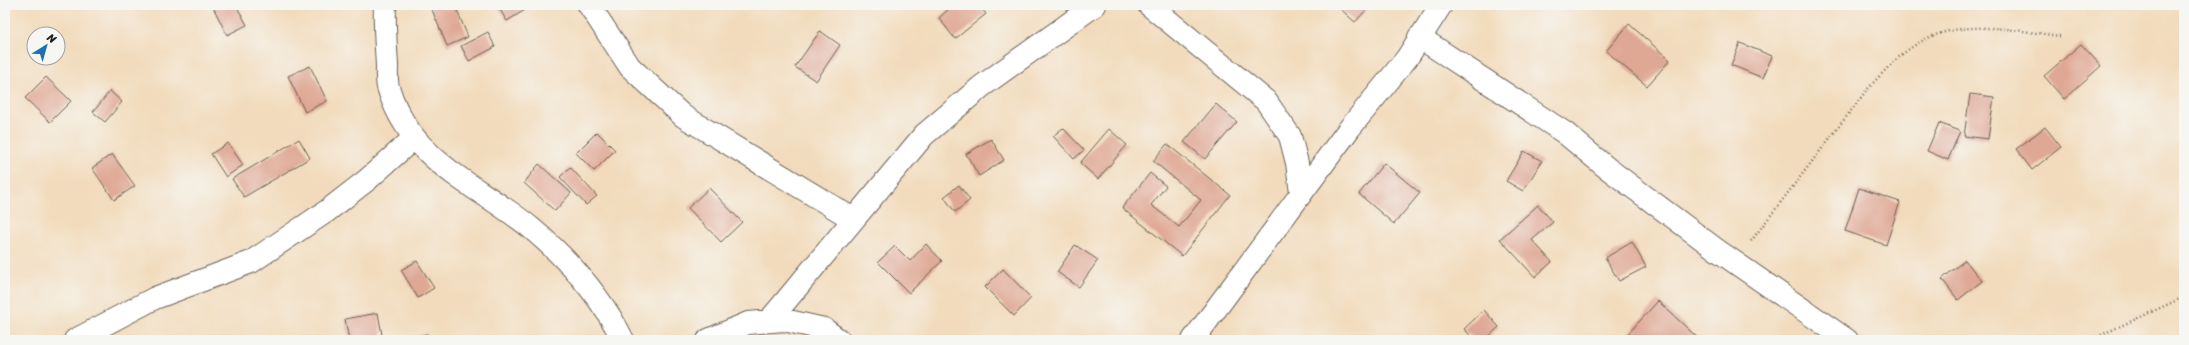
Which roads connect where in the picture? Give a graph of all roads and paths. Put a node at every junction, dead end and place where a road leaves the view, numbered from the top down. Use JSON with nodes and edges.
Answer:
{"nodes":[{"id":1,"x":385,"y":5,"type":"edge"},
{"id":2,"x":589,"y":5,"type":"edge"},
{"id":3,"x":1095,"y":5,"type":"edge"},
{"id":4,"x":1149,"y":5,"type":"edge"},
{"id":5,"x":1441,"y":5,"type":"edge"},
{"id":6,"x":2060,"y":36,"type":"dead end"},
{"id":7,"x":1419,"y":37,"type":"junction"},
{"id":8,"x":414,"y":138,"type":"junction"},
{"id":9,"x":1301,"y":192,"type":"junction"},
{"id":10,"x":853,"y":219,"type":"junction"},
{"id":11,"x":1734,"y":262,"type":"junction"},
{"id":12,"x":2184,"y":297,"type":"edge"},
{"id":13,"x":769,"y":321,"type":"junction"},
{"id":14,"x":75,"y":340,"type":"edge"},
{"id":15,"x":623,"y":340,"type":"edge"},
{"id":16,"x":708,"y":340,"type":"edge"},
{"id":17,"x":839,"y":340,"type":"edge"},
{"id":18,"x":1192,"y":340,"type":"edge"},
{"id":19,"x":1847,"y":340,"type":"edge"},
{"id":20,"x":2090,"y":340,"type":"edge"}],
"edges":[{"from":1,"to":8,"type":"street"},
{"from":2,"to":10,"type":"street"},
{"from":3,"to":10,"type":"street"},
{"from":4,"to":9,"type":"street"},
{"from":5,"to":7,"type":"street"},
{"from":6,"to":11,"type":"path"},
{"from":7,"to":9,"type":"street"},
{"from":7,"to":11,"type":"street"},
{"from":8,"to":14,"type":"street"},
{"from":8,"to":15,"type":"street"},
{"from":9,"to":18,"type":"street"},
{"from":10,"to":13,"type":"street"},
{"from":11,"to":19,"type":"street"},
{"from":12,"to":20,"type":"path"},
{"from":13,"to":16,"type":"street"},
{"from":13,"to":17,"type":"street"}]}
